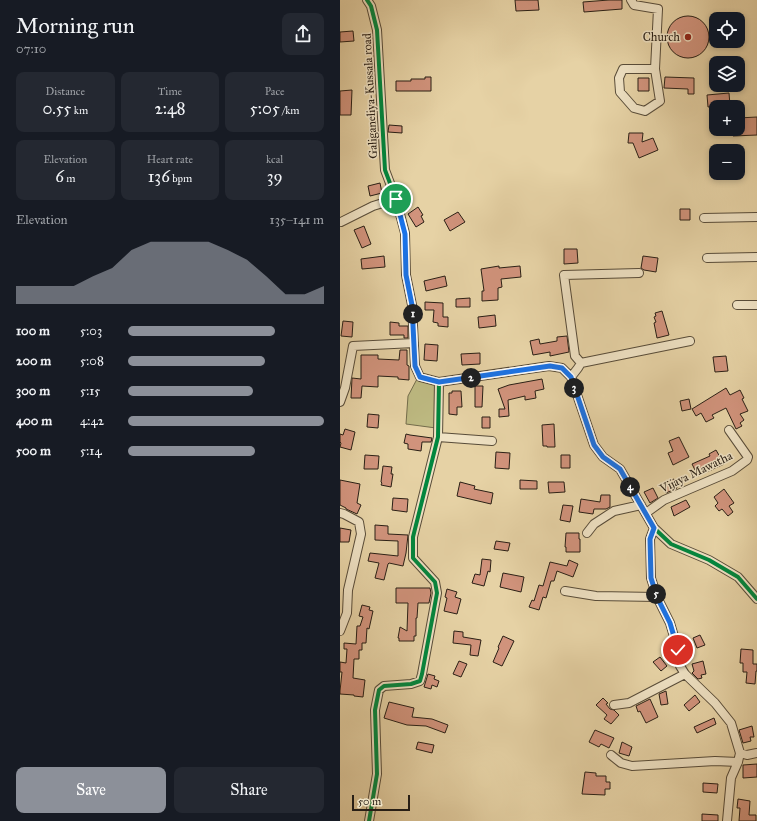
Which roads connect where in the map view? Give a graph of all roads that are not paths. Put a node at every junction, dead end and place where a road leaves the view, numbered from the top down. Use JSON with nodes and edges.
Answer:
{"nodes":[{"id":1,"x":367,"y":0,"type":"edge"},
{"id":2,"x":631,"y":0,"type":"edge"},
{"id":3,"x":655,"y":69,"type":"junction"},
{"id":4,"x":396,"y":199,"type":"junction"},
{"id":5,"x":757,"y":217,"type":"edge"},
{"id":6,"x":704,"y":218,"type":"dead end"},
{"id":7,"x":340,"y":222,"type":"edge"},
{"id":8,"x":757,"y":257,"type":"edge"},
{"id":9,"x":707,"y":258,"type":"dead end"},
{"id":10,"x":639,"y":273,"type":"dead end"},
{"id":11,"x":737,"y":305,"type":"dead end"},
{"id":12,"x":757,"y":305,"type":"edge"},
{"id":13,"x":690,"y":341,"type":"dead end"},
{"id":14,"x":414,"y":343,"type":"junction"},
{"id":15,"x":581,"y":363,"type":"junction"},
{"id":16,"x":571,"y":377,"type":"junction"},
{"id":17,"x":439,"y":382,"type":"junction"},
{"id":18,"x":340,"y":402,"type":"edge"},
{"id":19,"x":729,"y":430,"type":"dead end"},
{"id":20,"x":438,"y":437,"type":"junction"},
{"id":21,"x":492,"y":442,"type":"dead end"},
{"id":22,"x":641,"y":505,"type":"junction"},
{"id":23,"x":340,"y":513,"type":"edge"},
{"id":24,"x":646,"y":513,"type":"junction"},
{"id":25,"x":654,"y":528,"type":"junction"},
{"id":26,"x":587,"y":533,"type":"dead end"},
{"id":27,"x":565,"y":591,"type":"dead end"},
{"id":28,"x":657,"y":597,"type":"junction"},
{"id":29,"x":757,"y":599,"type":"edge"},
{"id":30,"x":340,"y":631,"type":"edge"},
{"id":31,"x":685,"y":674,"type":"junction"},
{"id":32,"x":614,"y":705,"type":"dead end"},
{"id":33,"x":757,"y":754,"type":"edge"},
{"id":34,"x":611,"y":755,"type":"dead end"},
{"id":35,"x":739,"y":758,"type":"junction"},
{"id":36,"x":369,"y":821,"type":"edge"},
{"id":37,"x":727,"y":821,"type":"edge"}],
"edges":[{"from":1,"to":4,"type":"street","name":"Galiganeliya-Kussala road"},
{"from":2,"to":3,"type":"street"},
{"from":3,"to":3,"type":"street"},
{"from":4,"to":7,"type":"street"},
{"from":4,"to":14,"type":"street","name":"Galiganeliya-Kussala road"},
{"from":5,"to":6,"type":"street"},
{"from":8,"to":9,"type":"street"},
{"from":10,"to":15,"type":"street"},
{"from":11,"to":12,"type":"street"},
{"from":13,"to":15,"type":"street"},
{"from":14,"to":17,"type":"street","name":"Galiganeliya-Kussala road"},
{"from":14,"to":18,"type":"street"},
{"from":15,"to":16,"type":"street"},
{"from":16,"to":17,"type":"street","name":"Galiganeliya-Kussala road"},
{"from":16,"to":22,"type":"street"},
{"from":17,"to":20,"type":"street"},
{"from":19,"to":24,"type":"street","name":"Vijaya Mawatha"},
{"from":20,"to":21,"type":"street"},
{"from":20,"to":36,"type":"street"},
{"from":22,"to":24,"type":"street"},
{"from":22,"to":26,"type":"street"},
{"from":23,"to":30,"type":"street"},
{"from":24,"to":25,"type":"street"},
{"from":25,"to":28,"type":"street"},
{"from":25,"to":29,"type":"street"},
{"from":27,"to":28,"type":"street"},
{"from":28,"to":31,"type":"street"},
{"from":31,"to":32,"type":"street"},
{"from":31,"to":35,"type":"street"},
{"from":33,"to":35,"type":"street"},
{"from":34,"to":35,"type":"street"},
{"from":35,"to":37,"type":"street"}]}
